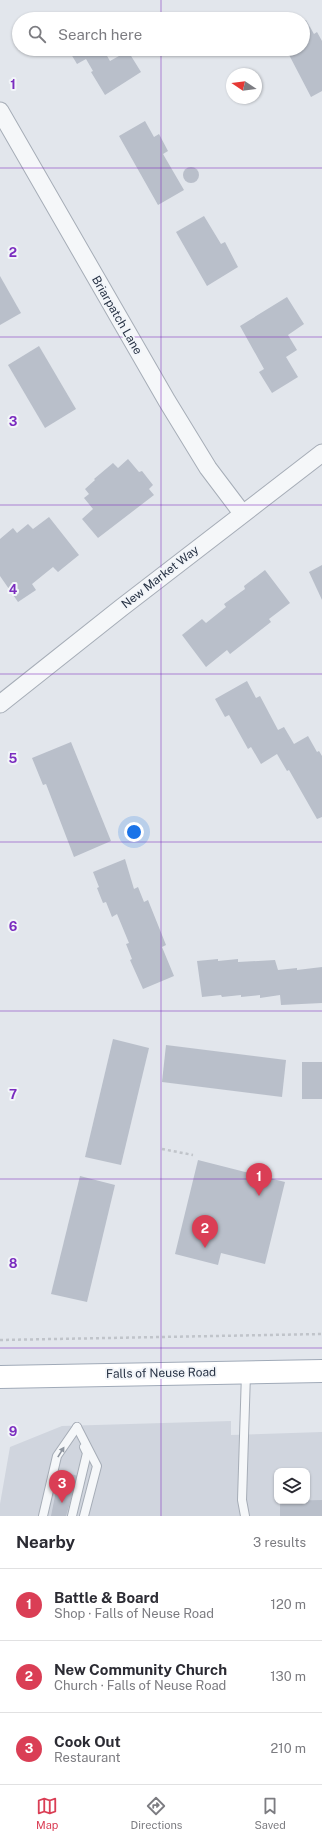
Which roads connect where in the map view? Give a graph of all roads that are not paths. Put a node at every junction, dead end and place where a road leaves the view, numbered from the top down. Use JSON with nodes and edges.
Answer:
{"nodes":[{"id":1,"x":0,"y":111,"type":"edge"},
{"id":2,"x":322,"y":453,"type":"edge"},
{"id":3,"x":242,"y":513,"type":"junction"},
{"id":4,"x":0,"y":704,"type":"edge"},
{"id":5,"x":322,"y":1370,"type":"edge"},
{"id":6,"x":246,"y":1371,"type":"junction"},
{"id":7,"x":0,"y":1377,"type":"edge"},
{"id":8,"x":77,"y":1427,"type":"junction"},
{"id":9,"x":43,"y":1516,"type":"edge"},
{"id":10,"x":72,"y":1516,"type":"edge"},
{"id":11,"x":84,"y":1516,"type":"edge"},
{"id":12,"x":245,"y":1516,"type":"edge"}],
"edges":[{"from":1,"to":3,"type":"street","name":"Briarpatch Lane"},
{"from":2,"to":3,"type":"street","name":"New Market Way"},
{"from":3,"to":4,"type":"street","name":"New Market Way"},
{"from":5,"to":6,"type":"main road","name":"Falls of Neuse Road"},
{"from":6,"to":7,"type":"main road","name":"Falls of Neuse Road"},
{"from":6,"to":12,"type":"lane"},
{"from":9,"to":8,"type":"lane","one_way":true},
{"from":8,"to":10,"type":"lane"},
{"from":8,"to":11,"type":"lane"}]}
